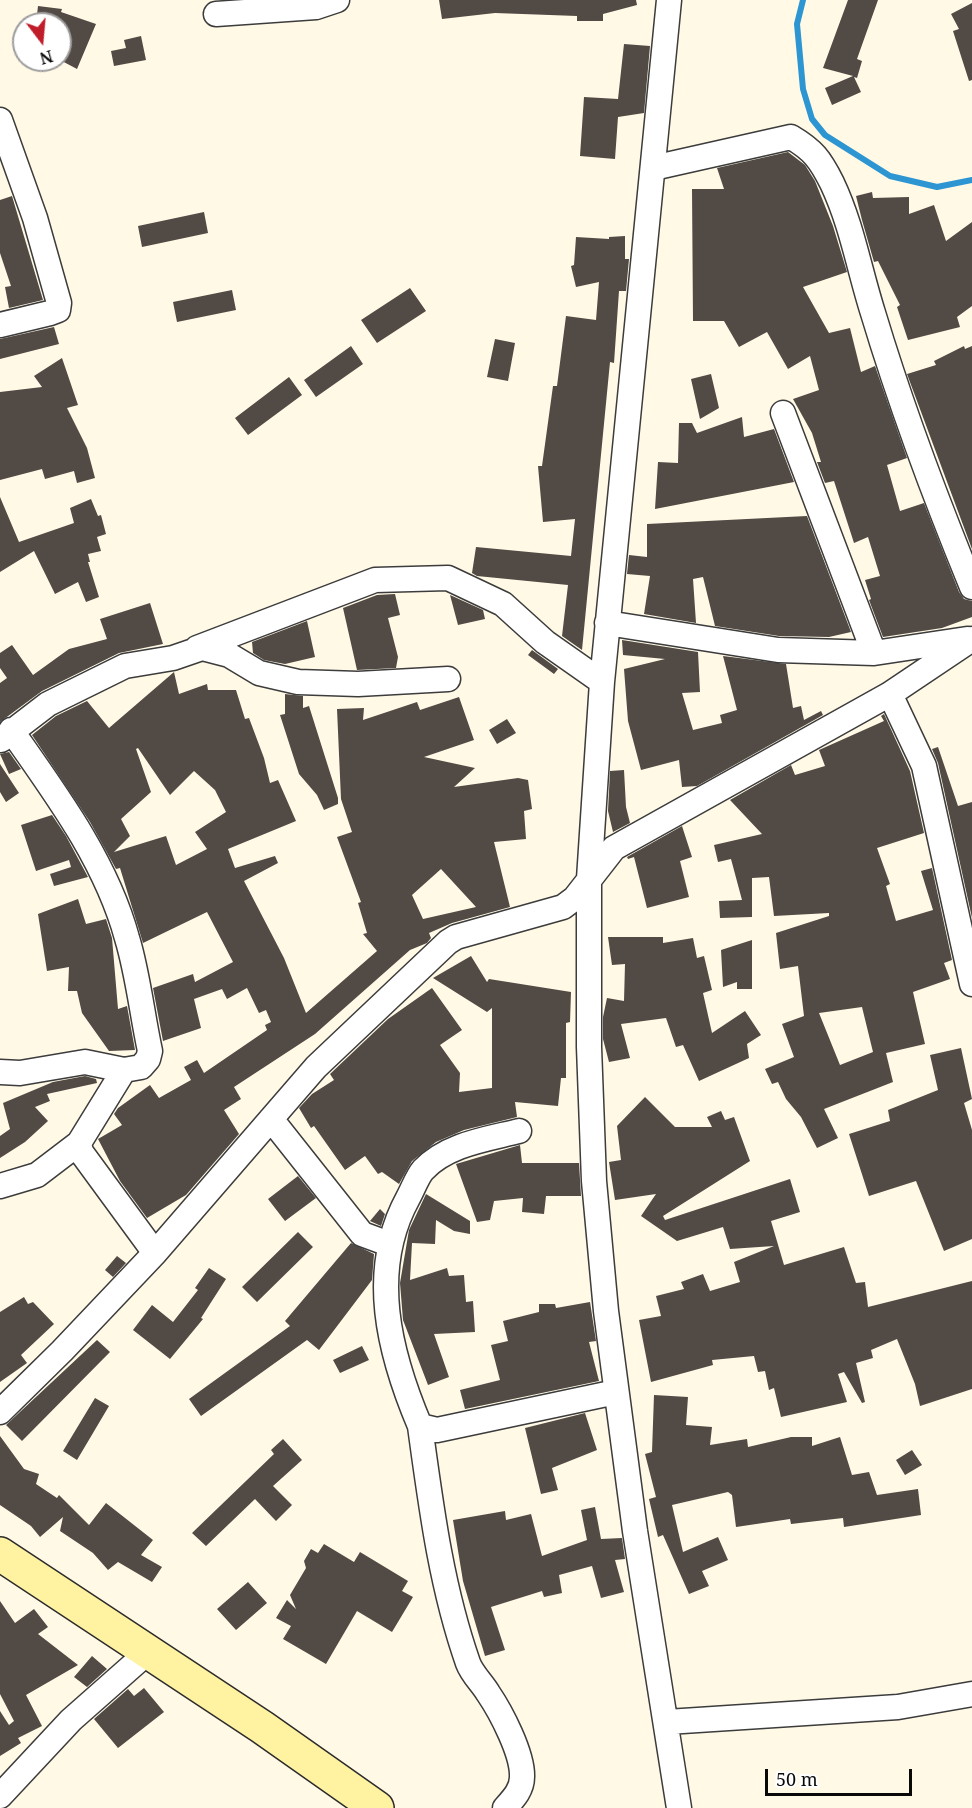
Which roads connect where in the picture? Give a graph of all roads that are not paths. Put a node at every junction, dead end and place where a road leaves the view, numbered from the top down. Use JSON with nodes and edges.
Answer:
{"nodes":[{"id":1,"x":337,"y":0,"type":"edge"},
{"id":2,"x":669,"y":0,"type":"edge"},
{"id":3,"x":216,"y":14,"type":"dead end"},
{"id":4,"x":0,"y":120,"type":"edge"},
{"id":5,"x":8,"y":168,"type":"edge"},
{"id":6,"x":653,"y":168,"type":"junction"},
{"id":7,"x":0,"y":325,"type":"edge"},
{"id":8,"x":783,"y":413,"type":"dead end"},
{"id":9,"x":972,"y":587,"type":"edge"},
{"id":10,"x":607,"y":623,"type":"junction"},
{"id":11,"x":972,"y":639,"type":"edge"},
{"id":12,"x":874,"y":652,"type":"junction"},
{"id":13,"x":172,"y":658,"type":"junction"},
{"id":14,"x":448,"y":679,"type":"dead end"},
{"id":15,"x":602,"y":682,"type":"junction"},
{"id":16,"x":890,"y":694,"type":"junction"},
{"id":17,"x":6,"y":736,"type":"edge"},
{"id":18,"x":589,"y":879,"type":"junction"},
{"id":19,"x":972,"y":984,"type":"edge"},
{"id":20,"x":124,"y":1070,"type":"junction"},
{"id":21,"x":0,"y":1072,"type":"edge"},
{"id":22,"x":271,"y":1119,"type":"junction"},
{"id":23,"x":519,"y":1131,"type":"dead end"},
{"id":24,"x":79,"y":1143,"type":"junction"},
{"id":25,"x":0,"y":1186,"type":"edge"},
{"id":26,"x":389,"y":1244,"type":"junction"},
{"id":27,"x":155,"y":1253,"type":"junction"},
{"id":28,"x":616,"y":1392,"type":"junction"},
{"id":29,"x":0,"y":1412,"type":"edge"},
{"id":30,"x":420,"y":1426,"type":"junction"},
{"id":31,"x":0,"y":1554,"type":"edge"},
{"id":32,"x":148,"y":1652,"type":"junction"},
{"id":33,"x":972,"y":1694,"type":"edge"},
{"id":34,"x":667,"y":1722,"type":"junction"},
{"id":35,"x":0,"y":1796,"type":"edge"},
{"id":36,"x":377,"y":1808,"type":"edge"},
{"id":37,"x":505,"y":1808,"type":"edge"},
{"id":38,"x":680,"y":1808,"type":"edge"}],
"edges":[{"from":1,"to":3,"type":"street"},
{"from":2,"to":6,"type":"street"},
{"from":4,"to":5,"type":"street"},
{"from":5,"to":7,"type":"street"},
{"from":6,"to":9,"type":"street"},
{"from":6,"to":10,"type":"street"},
{"from":8,"to":12,"type":"street"},
{"from":10,"to":12,"type":"street"},
{"from":10,"to":15,"type":"street"},
{"from":11,"to":12,"type":"street"},
{"from":11,"to":16,"type":"street"},
{"from":13,"to":14,"type":"street"},
{"from":13,"to":15,"type":"street"},
{"from":13,"to":17,"type":"street"},
{"from":15,"to":18,"type":"street"},
{"from":16,"to":18,"type":"street"},
{"from":16,"to":19,"type":"street"},
{"from":17,"to":20,"type":"street"},
{"from":18,"to":22,"type":"street"},
{"from":18,"to":28,"type":"street"},
{"from":20,"to":21,"type":"street"},
{"from":20,"to":24,"type":"street"},
{"from":22,"to":26,"type":"street"},
{"from":22,"to":27,"type":"street"},
{"from":23,"to":26,"type":"street"},
{"from":24,"to":25,"type":"street"},
{"from":24,"to":27,"type":"street"},
{"from":26,"to":30,"type":"street"},
{"from":27,"to":29,"type":"street"},
{"from":28,"to":30,"type":"street"},
{"from":28,"to":34,"type":"street"},
{"from":30,"to":37,"type":"street"},
{"from":31,"to":32,"type":"main road"},
{"from":32,"to":35,"type":"street"},
{"from":32,"to":36,"type":"main road"},
{"from":33,"to":34,"type":"street"},
{"from":34,"to":38,"type":"street"}]}
